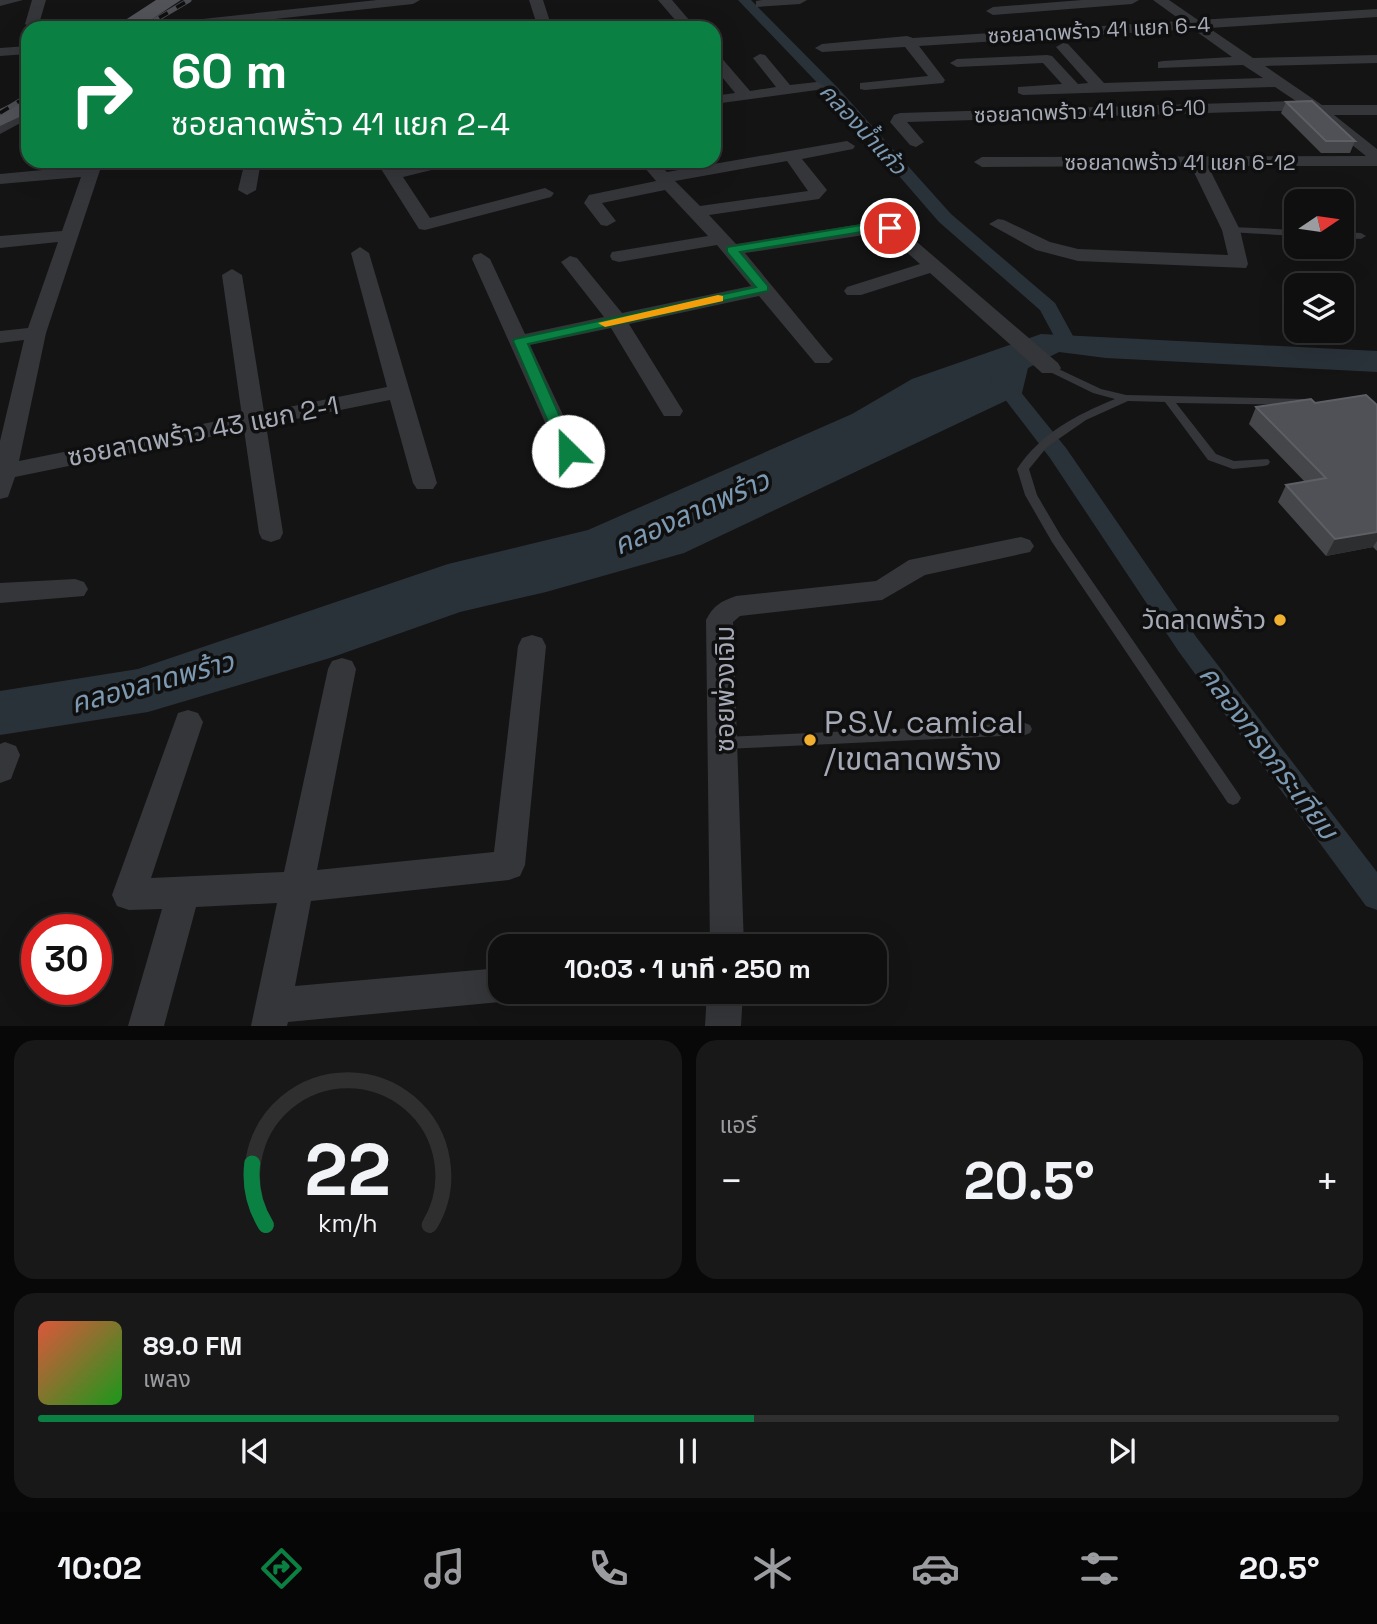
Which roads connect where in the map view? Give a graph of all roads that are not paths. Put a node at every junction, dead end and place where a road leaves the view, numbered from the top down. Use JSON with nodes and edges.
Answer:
{"nodes":[{"id":1,"x":16,"y":0,"type":"edge"},
{"id":2,"x":39,"y":0,"type":"edge"},
{"id":3,"x":171,"y":0,"type":"edge"},
{"id":4,"x":198,"y":0,"type":"edge"},
{"id":5,"x":414,"y":0,"type":"edge"},
{"id":6,"x":536,"y":0,"type":"edge"},
{"id":7,"x":666,"y":0,"type":"edge"},
{"id":8,"x":800,"y":0,"type":"edge"},
{"id":9,"x":1132,"y":0,"type":"edge"},
{"id":10,"x":1160,"y":0,"type":"edge"},
{"id":11,"x":0,"y":2,"type":"edge"},
{"id":12,"x":761,"y":4,"type":"dead end"},
{"id":13,"x":325,"y":11,"type":"junction"},
{"id":14,"x":993,"y":11,"type":"dead end"},
{"id":15,"x":1377,"y":13,"type":"edge"},
{"id":16,"x":33,"y":21,"type":"edge"},
{"id":17,"x":136,"y":21,"type":"edge"},
{"id":18,"x":165,"y":21,"type":"edge"},
{"id":19,"x":224,"y":21,"type":"edge"},
{"id":20,"x":325,"y":21,"type":"edge"},
{"id":21,"x":543,"y":21,"type":"edge"},
{"id":22,"x":683,"y":21,"type":"edge"},
{"id":23,"x":1195,"y":26,"type":"junction"},
{"id":24,"x":907,"y":40,"type":"junction"},
{"id":25,"x":1063,"y":47,"type":"dead end"},
{"id":26,"x":822,"y":48,"type":"dead end"},
{"id":27,"x":21,"y":50,"type":"edge"},
{"id":28,"x":0,"y":51,"type":"edge"},
{"id":29,"x":760,"y":58,"type":"dead end"},
{"id":30,"x":1377,"y":59,"type":"edge"},
{"id":31,"x":1247,"y":61,"type":"junction"},
{"id":32,"x":957,"y":63,"type":"dead end"},
{"id":33,"x":926,"y":65,"type":"junction"},
{"id":34,"x":1163,"y":65,"type":"dead end"},
{"id":35,"x":721,"y":66,"type":"edge"},
{"id":36,"x":902,"y":67,"type":"dead end"},
{"id":37,"x":1277,"y":82,"type":"junction"},
{"id":38,"x":817,"y":86,"type":"dead end"},
{"id":39,"x":865,"y":86,"type":"dead end"},
{"id":40,"x":1099,"y":87,"type":"junction"},
{"id":41,"x":1074,"y":88,"type":"junction"},
{"id":42,"x":786,"y":90,"type":"junction"},
{"id":43,"x":1023,"y":90,"type":"dead end"},
{"id":44,"x":746,"y":96,"type":"junction"},
{"id":45,"x":21,"y":97,"type":"edge"},
{"id":46,"x":721,"y":99,"type":"edge"},
{"id":47,"x":1315,"y":107,"type":"junction"},
{"id":48,"x":1377,"y":110,"type":"edge"},
{"id":49,"x":11,"y":113,"type":"edge"},
{"id":50,"x":916,"y":142,"type":"dead end"},
{"id":51,"x":848,"y":146,"type":"dead end"},
{"id":52,"x":791,"y":155,"type":"junction"},
{"id":53,"x":1377,"y":159,"type":"edge"},
{"id":54,"x":982,"y":162,"type":"dead end"},
{"id":55,"x":1197,"y":162,"type":"junction"},
{"id":56,"x":79,"y":168,"type":"edge"},
{"id":57,"x":92,"y":168,"type":"edge"},
{"id":58,"x":252,"y":168,"type":"edge"},
{"id":59,"x":390,"y":168,"type":"edge"},
{"id":60,"x":653,"y":168,"type":"edge"},
{"id":61,"x":0,"y":179,"type":"edge"},
{"id":62,"x":665,"y":181,"type":"junction"},
{"id":63,"x":247,"y":190,"type":"dead end"},
{"id":64,"x":544,"y":193,"type":"dead end"},
{"id":65,"x":695,"y":212,"type":"junction"},
{"id":66,"x":607,"y":221,"type":"dead end"},
{"id":67,"x":998,"y":224,"type":"dead end"},
{"id":68,"x":1231,"y":230,"type":"junction"},
{"id":69,"x":1284,"y":232,"type":"edge"},
{"id":70,"x":69,"y":236,"type":"junction"},
{"id":71,"x":1354,"y":236,"type":"edge"},
{"id":72,"x":1360,"y":236,"type":"dead end"},
{"id":73,"x":0,"y":242,"type":"edge"},
{"id":74,"x":726,"y":244,"type":"junction"},
{"id":75,"x":360,"y":254,"type":"dead end"},
{"id":76,"x":619,"y":256,"type":"dead end"},
{"id":77,"x":481,"y":259,"type":"dead end"},
{"id":78,"x":570,"y":262,"type":"dead end"},
{"id":79,"x":933,"y":267,"type":"junction"},
{"id":80,"x":232,"y":275,"type":"dead end"},
{"id":81,"x":764,"y":289,"type":"junction"},
{"id":82,"x":854,"y":291,"type":"dead end"},
{"id":83,"x":617,"y":320,"type":"junction"},
{"id":84,"x":36,"y":333,"type":"junction"},
{"id":85,"x":0,"y":337,"type":"edge"},
{"id":86,"x":520,"y":341,"type":"junction"},
{"id":87,"x":822,"y":359,"type":"dead end"},
{"id":88,"x":1050,"y":368,"type":"joint"},
{"id":89,"x":400,"y":391,"type":"junction"},
{"id":90,"x":1126,"y":398,"type":"junction"},
{"id":91,"x":1168,"y":399,"type":"junction"},
{"id":92,"x":1319,"y":403,"type":"edge"},
{"id":93,"x":672,"y":411,"type":"dead end"},
{"id":94,"x":253,"y":420,"type":"junction"},
{"id":95,"x":568,"y":451,"type":"dead end"},
{"id":96,"x":1264,"y":462,"type":"dead end"},
{"id":97,"x":2,"y":481,"type":"edge"},
{"id":98,"x":425,"y":483,"type":"dead end"},
{"id":99,"x":271,"y":533,"type":"dead end"},
{"id":100,"x":1021,"y":546,"type":"dead end"},
{"id":101,"x":75,"y":589,"type":"dead end"},
{"id":102,"x":0,"y":593,"type":"edge"},
{"id":103,"x":532,"y":646,"type":"dead end"},
{"id":104,"x":342,"y":669,"type":"dead end"},
{"id":105,"x":188,"y":722,"type":"dead end"},
{"id":106,"x":1025,"y":729,"type":"dead end"},
{"id":107,"x":724,"y":743,"type":"junction"},
{"id":108,"x":1233,"y":798,"type":"dead end"},
{"id":109,"x":297,"y":887,"type":"junction"},
{"id":110,"x":183,"y":893,"type":"junction"},
{"id":111,"x":727,"y":934,"type":"edge"},
{"id":112,"x":488,"y":987,"type":"edge"},
{"id":113,"x":724,"y":1004,"type":"edge"},
{"id":114,"x":271,"y":1016,"type":"edge"},
{"id":115,"x":146,"y":1026,"type":"edge"},
{"id":116,"x":723,"y":1026,"type":"edge"}],
"edges":[{"from":1,"to":11,"type":"street"},
{"from":2,"to":16,"type":"street"},
{"from":3,"to":17,"type":"main road"},
{"from":4,"to":18,"type":"main road"},
{"from":5,"to":13,"type":"street"},
{"from":6,"to":21,"type":"street"},
{"from":7,"to":22,"type":"street"},
{"from":8,"to":12,"type":"street"},
{"from":9,"to":14,"type":"street"},
{"from":10,"to":23,"type":"street"},
{"from":13,"to":19,"type":"street"},
{"from":13,"to":20,"type":"street"},
{"from":15,"to":23,"type":"street","name":"ซอยลาดพร้าว 41 แยก 6-4"},
{"from":23,"to":24,"type":"street","name":"ซอยลาดพร้าว 41 แยก 6-4"},
{"from":23,"to":31,"type":"street"},
{"from":24,"to":26,"type":"street","name":"ซอยลาดพร้าว 41 แยก 6-4"},
{"from":24,"to":33,"type":"street"},
{"from":25,"to":40,"type":"street"},
{"from":27,"to":28,"type":"street"},
{"from":29,"to":42,"type":"street"},
{"from":30,"to":31,"type":"street"},
{"from":31,"to":34,"type":"street"},
{"from":31,"to":37,"type":"street"},
{"from":32,"to":41,"type":"street"},
{"from":33,"to":36,"type":"street"},
{"from":33,"to":39,"type":"street"},
{"from":35,"to":44,"type":"street"},
{"from":37,"to":40,"type":"street"},
{"from":37,"to":47,"type":"street"},
{"from":38,"to":42,"type":"street"},
{"from":40,"to":41,"type":"street"},
{"from":41,"to":43,"type":"street"},
{"from":42,"to":44,"type":"street"},
{"from":44,"to":46,"type":"street"},
{"from":45,"to":49,"type":"main road"},
{"from":47,"to":48,"type":"street"},
{"from":47,"to":50,"type":"street","name":"ซอยลาดพร้าว 41 แยก 6-10"},
{"from":47,"to":53,"type":"street"},
{"from":51,"to":52,"type":"street"},
{"from":52,"to":62,"type":"street"},
{"from":52,"to":65,"type":"street"},
{"from":53,"to":55,"type":"street","name":"ซอยลาดพร้าว 41 แยก 6-12"},
{"from":54,"to":55,"type":"street","name":"ซอยลาดพร้าว 41 แยก 6-12"},
{"from":55,"to":68,"type":"street"},
{"from":56,"to":61,"type":"street"},
{"from":57,"to":70,"type":"street"},
{"from":58,"to":63,"type":"street"},
{"from":59,"to":64,"type":"street"},
{"from":60,"to":62,"type":"street"},
{"from":62,"to":65,"type":"street"},
{"from":62,"to":66,"type":"street"},
{"from":65,"to":74,"type":"street"},
{"from":67,"to":68,"type":"street"},
{"from":68,"to":69,"type":"lane"},
{"from":70,"to":73,"type":"street"},
{"from":70,"to":84,"type":"street"},
{"from":71,"to":72,"type":"lane"},
{"from":74,"to":76,"type":"street"},
{"from":74,"to":79,"type":"street"},
{"from":74,"to":81,"type":"street"},
{"from":75,"to":89,"type":"street"},
{"from":77,"to":86,"type":"street"},
{"from":78,"to":83,"type":"street"},
{"from":79,"to":82,"type":"street"},
{"from":79,"to":88,"type":"street"},
{"from":80,"to":94,"type":"street"},
{"from":81,"to":83,"type":"street"},
{"from":81,"to":87,"type":"street"},
{"from":83,"to":86,"type":"street"},
{"from":83,"to":93,"type":"street"},
{"from":84,"to":85,"type":"street"},
{"from":84,"to":97,"type":"street"},
{"from":86,"to":95,"type":"street"},
{"from":88,"to":90,"type":"lane"},
{"from":89,"to":94,"type":"street","name":"ซอยลาดพร้าว 43 แยก 2-1"},
{"from":89,"to":98,"type":"street"},
{"from":90,"to":91,"type":"lane"},
{"from":90,"to":108,"type":"lane"},
{"from":91,"to":92,"type":"lane"},
{"from":91,"to":96,"type":"lane"},
{"from":94,"to":97,"type":"street","name":"ซอยลาดพร้าว 43 แยก 2-1"},
{"from":94,"to":99,"type":"street"},
{"from":100,"to":107,"type":"street","name":"ซอยพ่วงเจิม"},
{"from":101,"to":102,"type":"street"},
{"from":103,"to":109,"type":"street"},
{"from":104,"to":109,"type":"street"},
{"from":105,"to":110,"type":"street"},
{"from":106,"to":107,"type":"lane"},
{"from":107,"to":111,"type":"street","name":"ซอยพ่วงเจิม"},
{"from":109,"to":110,"type":"street"},
{"from":109,"to":114,"type":"street"},
{"from":110,"to":115,"type":"street"},
{"from":112,"to":114,"type":"street"},
{"from":113,"to":116,"type":"street"}]}
